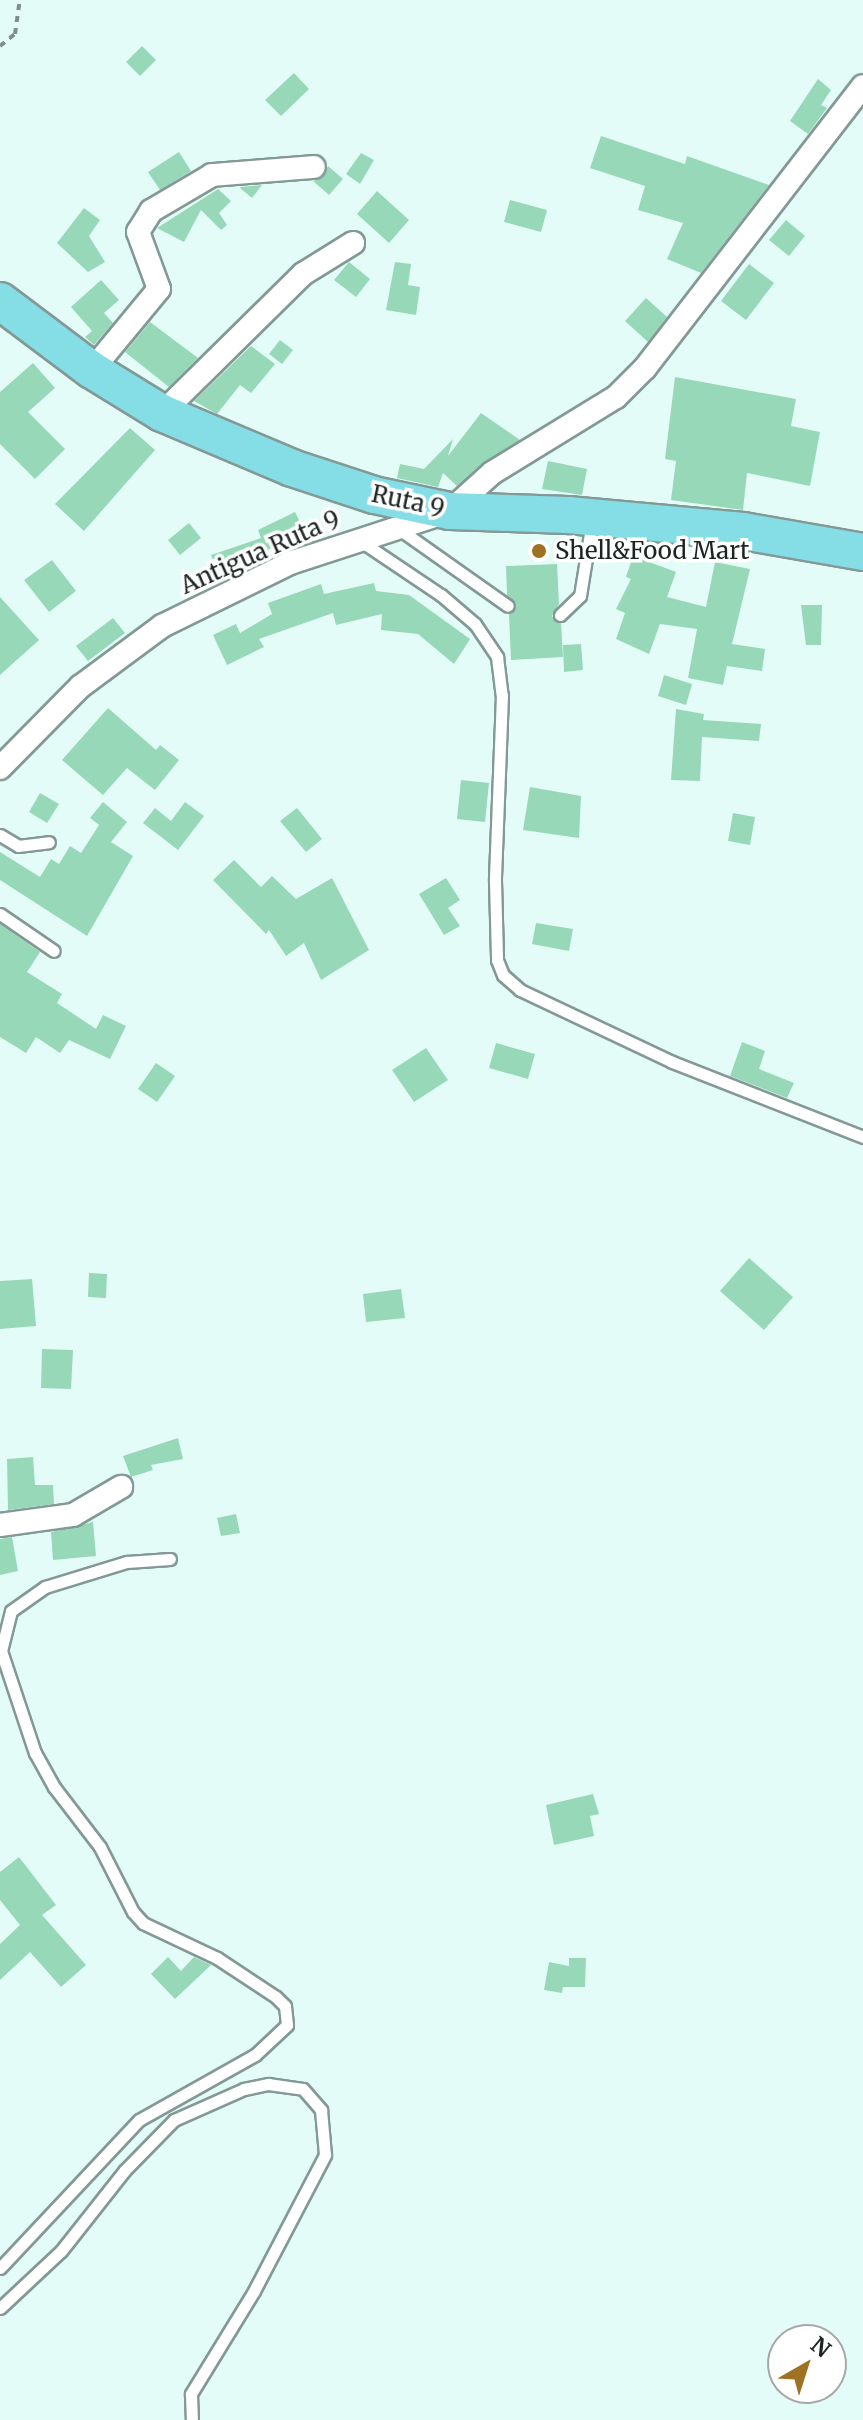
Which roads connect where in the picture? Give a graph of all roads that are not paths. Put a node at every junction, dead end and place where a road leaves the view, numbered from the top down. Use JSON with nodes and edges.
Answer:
{"nodes":[{"id":1,"x":863,"y":86,"type":"edge"},
{"id":2,"x":314,"y":167,"type":"dead end"},
{"id":3,"x":353,"y":243,"type":"dead end"},
{"id":4,"x":0,"y":301,"type":"edge"},
{"id":5,"x":92,"y":370,"type":"junction"},
{"id":6,"x":162,"y":413,"type":"junction"},
{"id":7,"x":450,"y":511,"type":"junction"},
{"id":8,"x":593,"y":517,"type":"junction"},
{"id":9,"x":395,"y":527,"type":"junction"},
{"id":10,"x":356,"y":538,"type":"junction"},
{"id":11,"x":863,"y":552,"type":"edge"},
{"id":12,"x":508,"y":606,"type":"dead end"},
{"id":13,"x":560,"y":615,"type":"dead end"},
{"id":14,"x":0,"y":768,"type":"edge"},
{"id":15,"x":0,"y":835,"type":"edge"},
{"id":16,"x":49,"y":842,"type":"dead end"},
{"id":17,"x":0,"y":914,"type":"edge"},
{"id":18,"x":54,"y":951,"type":"dead end"},
{"id":19,"x":863,"y":1137,"type":"edge"},
{"id":20,"x":121,"y":1487,"type":"dead end"},
{"id":21,"x":0,"y":1525,"type":"edge"},
{"id":22,"x":170,"y":1559,"type":"dead end"},
{"id":23,"x":0,"y":2268,"type":"edge"},
{"id":24,"x":0,"y":2308,"type":"edge"},
{"id":25,"x":192,"y":2420,"type":"edge"}],
"edges":[{"from":1,"to":7,"type":"street"},
{"from":2,"to":5,"type":"street"},
{"from":3,"to":6,"type":"street"},
{"from":4,"to":5,"type":"main road","name":"Ruta 9"},
{"from":5,"to":6,"type":"main road","name":"Ruta 9"},
{"from":6,"to":7,"type":"main road","name":"Ruta 9"},
{"from":7,"to":8,"type":"main road","name":"Ruta 9"},
{"from":7,"to":9,"type":"street","name":"Antigua Ruta 9"},
{"from":8,"to":11,"type":"main road","name":"Ruta 9"},
{"from":8,"to":13,"type":"lane"},
{"from":9,"to":10,"type":"street","name":"Antigua Ruta 9"},
{"from":9,"to":12,"type":"lane"},
{"from":10,"to":14,"type":"street","name":"Antigua Ruta 9"},
{"from":10,"to":19,"type":"lane"},
{"from":15,"to":16,"type":"lane"},
{"from":17,"to":18,"type":"lane"},
{"from":20,"to":21,"type":"street"},
{"from":22,"to":23,"type":"lane"},
{"from":24,"to":25,"type":"lane"}]}
